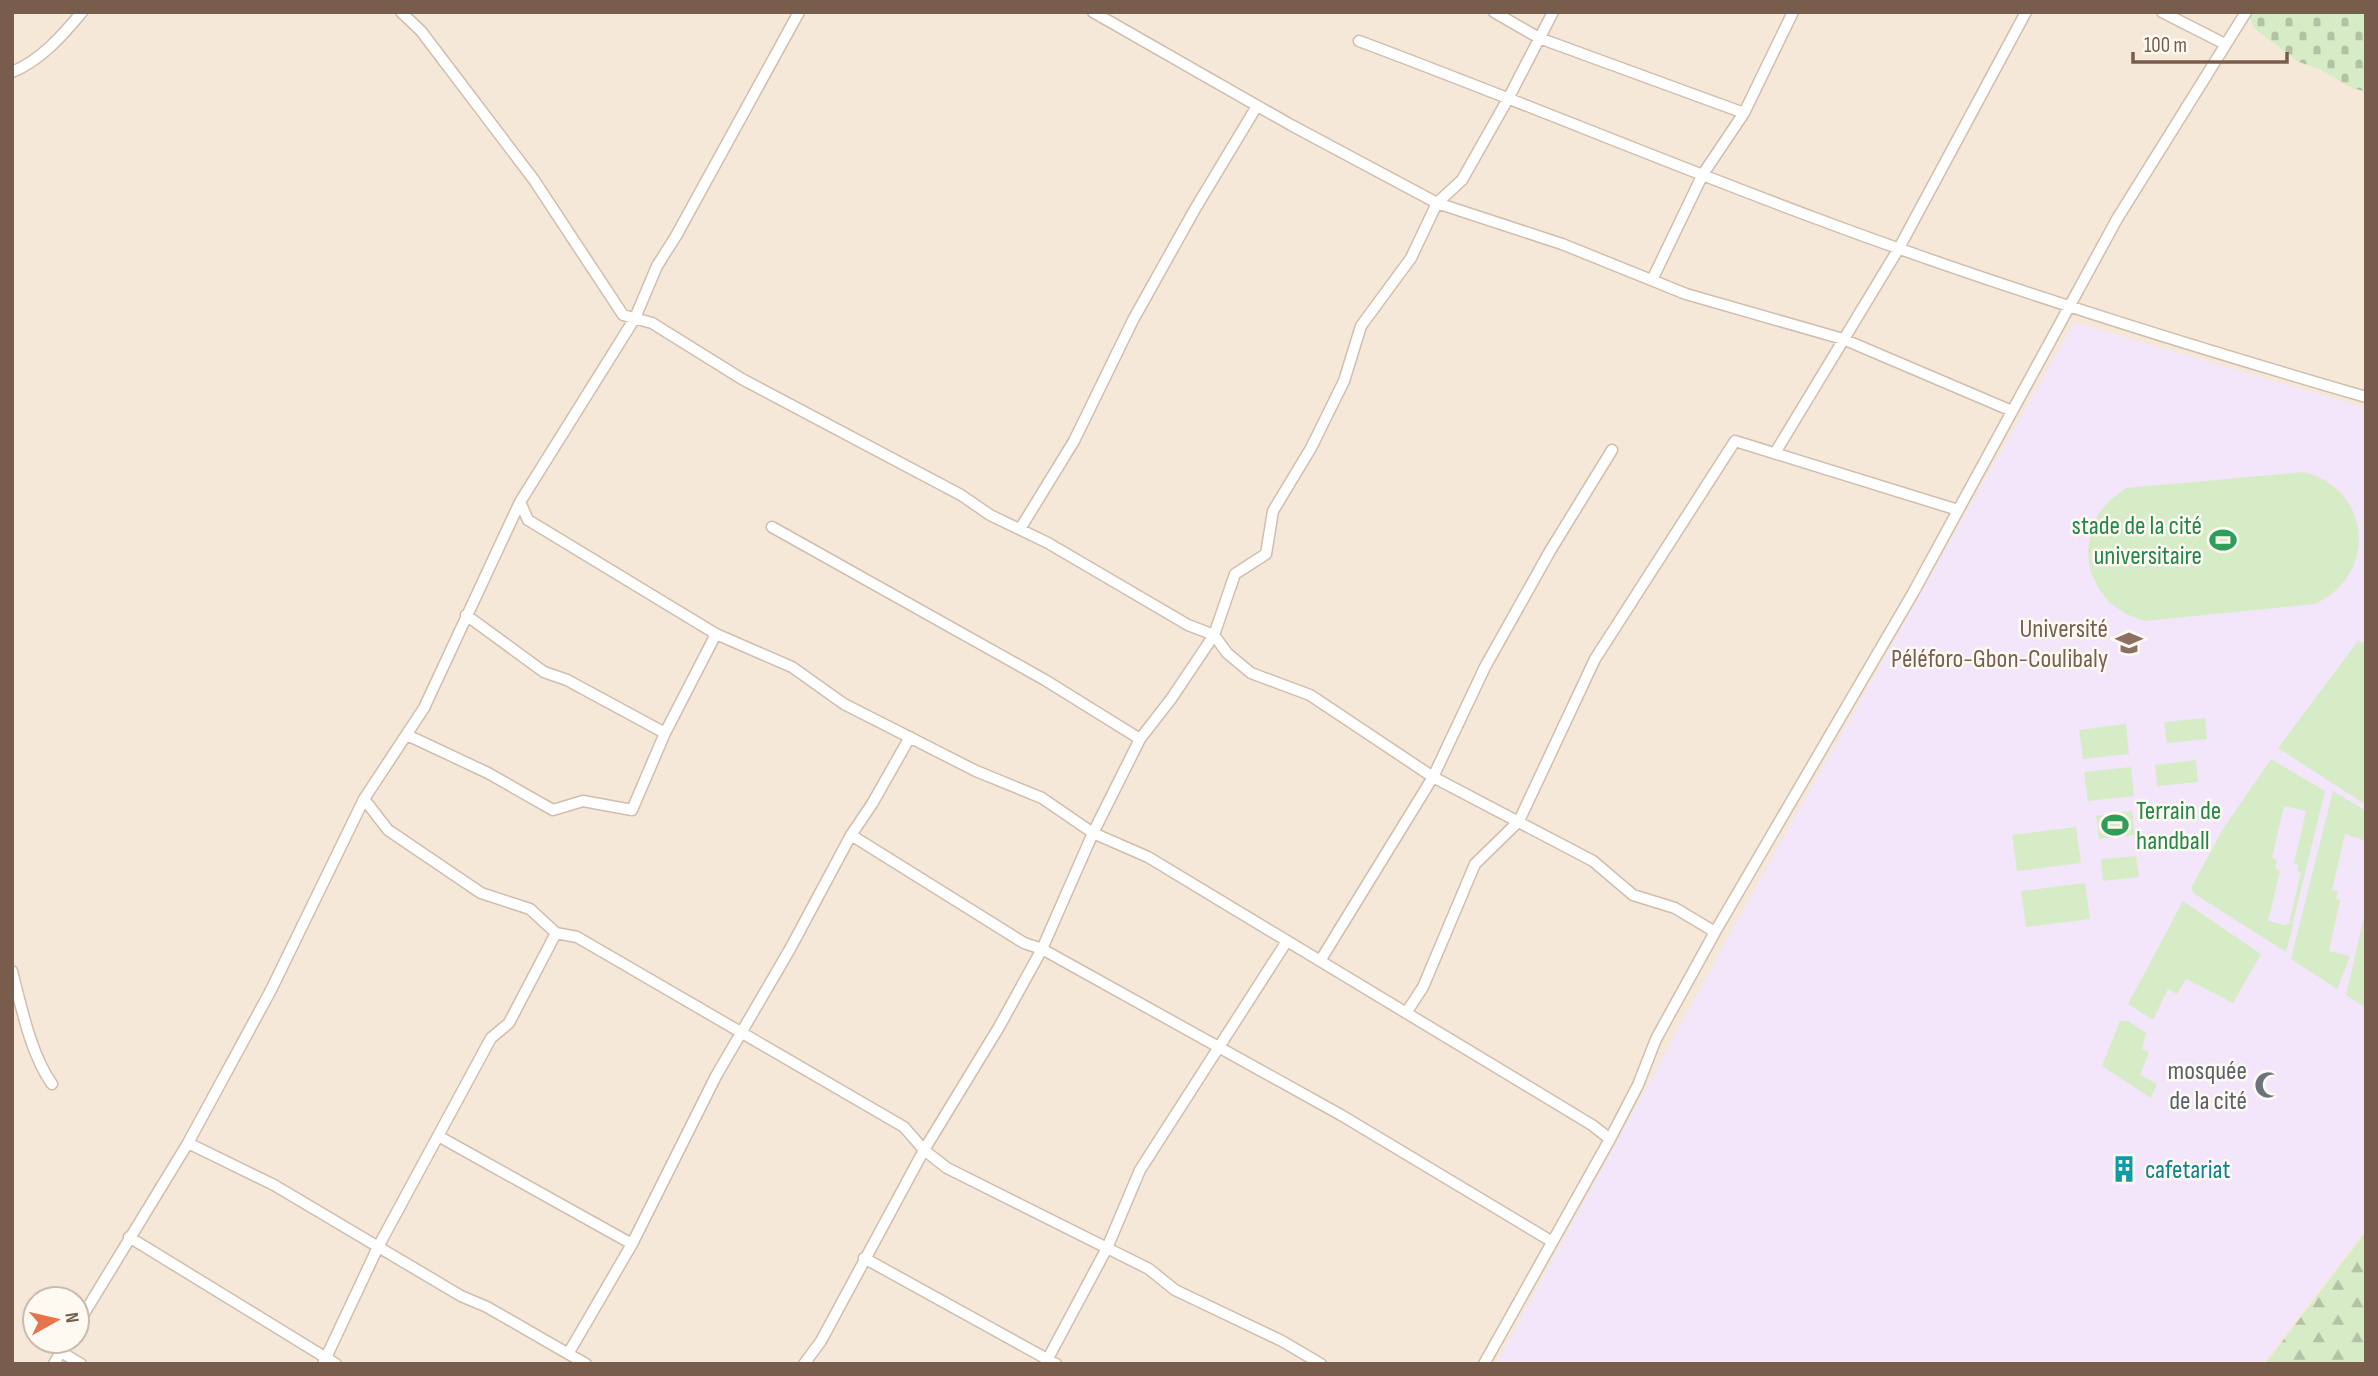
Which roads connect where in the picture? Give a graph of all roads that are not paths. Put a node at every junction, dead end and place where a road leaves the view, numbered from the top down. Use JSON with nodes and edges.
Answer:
{"nodes":[{"id":1,"x":82,"y":12,"type":"edge"},
{"id":2,"x":401,"y":12,"type":"edge"},
{"id":3,"x":799,"y":12,"type":"edge"},
{"id":4,"x":1093,"y":12,"type":"edge"},
{"id":5,"x":1493,"y":12,"type":"edge"},
{"id":6,"x":1553,"y":12,"type":"edge"},
{"id":7,"x":1793,"y":12,"type":"edge"},
{"id":8,"x":2026,"y":12,"type":"edge"},
{"id":9,"x":2162,"y":12,"type":"edge"},
{"id":10,"x":2246,"y":12,"type":"edge"},
{"id":11,"x":1539,"y":38,"type":"junction"},
{"id":12,"x":1359,"y":41,"type":"dead end"},
{"id":13,"x":2225,"y":44,"type":"junction"},
{"id":14,"x":12,"y":72,"type":"edge"},
{"id":15,"x":1509,"y":97,"type":"junction"},
{"id":16,"x":1257,"y":106,"type":"junction"},
{"id":17,"x":1744,"y":113,"type":"junction"},
{"id":18,"x":1703,"y":174,"type":"junction"},
{"id":19,"x":1437,"y":203,"type":"junction"},
{"id":20,"x":1899,"y":248,"type":"junction"},
{"id":21,"x":1652,"y":280,"type":"junction"},
{"id":22,"x":2069,"y":307,"type":"junction"},
{"id":23,"x":635,"y":318,"type":"junction"},
{"id":24,"x":1843,"y":340,"type":"junction"},
{"id":25,"x":2366,"y":397,"type":"edge"},
{"id":26,"x":2012,"y":411,"type":"junction"},
{"id":27,"x":1612,"y":450,"type":"dead end"},
{"id":28,"x":1775,"y":453,"type":"junction"},
{"id":29,"x":520,"y":502,"type":"junction"},
{"id":30,"x":1958,"y":510,"type":"junction"},
{"id":31,"x":772,"y":527,"type":"dead end"},
{"id":32,"x":1020,"y":529,"type":"junction"},
{"id":33,"x":466,"y":615,"type":"junction"},
{"id":34,"x":716,"y":634,"type":"junction"},
{"id":35,"x":1214,"y":635,"type":"junction"},
{"id":36,"x":665,"y":733,"type":"junction"},
{"id":37,"x":407,"y":735,"type":"junction"},
{"id":38,"x":910,"y":737,"type":"junction"},
{"id":39,"x":1140,"y":739,"type":"junction"},
{"id":40,"x":1433,"y":777,"type":"junction"},
{"id":41,"x":364,"y":799,"type":"junction"},
{"id":42,"x":1518,"y":821,"type":"junction"},
{"id":43,"x":1093,"y":833,"type":"junction"},
{"id":44,"x":851,"y":835,"type":"junction"},
{"id":45,"x":1715,"y":932,"type":"junction"},
{"id":46,"x":556,"y":933,"type":"junction"},
{"id":47,"x":1287,"y":941,"type":"junction"},
{"id":48,"x":1042,"y":949,"type":"junction"},
{"id":49,"x":1320,"y":961,"type":"junction"},
{"id":50,"x":12,"y":971,"type":"edge"},
{"id":51,"x":1406,"y":1013,"type":"junction"},
{"id":52,"x":742,"y":1033,"type":"junction"},
{"id":53,"x":1219,"y":1046,"type":"junction"},
{"id":54,"x":52,"y":1084,"type":"dead end"},
{"id":55,"x":440,"y":1137,"type":"junction"},
{"id":56,"x":1610,"y":1139,"type":"junction"},
{"id":57,"x":188,"y":1143,"type":"junction"},
{"id":58,"x":924,"y":1150,"type":"junction"},
{"id":59,"x":129,"y":1237,"type":"junction"},
{"id":60,"x":1551,"y":1241,"type":"junction"},
{"id":61,"x":632,"y":1244,"type":"junction"},
{"id":62,"x":378,"y":1247,"type":"junction"},
{"id":63,"x":1107,"y":1248,"type":"junction"},
{"id":64,"x":864,"y":1258,"type":"junction"},
{"id":65,"x":91,"y":1301,"type":"edge"},
{"id":66,"x":568,"y":1354,"type":"junction"},
{"id":67,"x":66,"y":1355,"type":"edge"},
{"id":68,"x":328,"y":1362,"type":"edge"},
{"id":69,"x":1050,"y":1362,"type":"edge"},
{"id":70,"x":82,"y":1364,"type":"edge"},
{"id":71,"x":586,"y":1364,"type":"edge"},
{"id":72,"x":804,"y":1364,"type":"edge"},
{"id":73,"x":1321,"y":1364,"type":"edge"},
{"id":74,"x":1483,"y":1364,"type":"edge"}],
"edges":[{"from":1,"to":14,"type":"street"},
{"from":2,"to":23,"type":"street"},
{"from":3,"to":23,"type":"street"},
{"from":4,"to":16,"type":"street"},
{"from":5,"to":11,"type":"street"},
{"from":6,"to":11,"type":"street"},
{"from":7,"to":17,"type":"street"},
{"from":8,"to":20,"type":"street"},
{"from":9,"to":13,"type":"street"},
{"from":10,"to":13,"type":"street"},
{"from":11,"to":15,"type":"street"},
{"from":11,"to":17,"type":"street"},
{"from":12,"to":15,"type":"street"},
{"from":13,"to":22,"type":"street"},
{"from":15,"to":18,"type":"street"},
{"from":15,"to":19,"type":"street"},
{"from":16,"to":19,"type":"street"},
{"from":16,"to":32,"type":"street"},
{"from":17,"to":18,"type":"street"},
{"from":18,"to":20,"type":"street"},
{"from":18,"to":21,"type":"street"},
{"from":19,"to":21,"type":"street"},
{"from":19,"to":35,"type":"street"},
{"from":20,"to":22,"type":"street"},
{"from":20,"to":24,"type":"street"},
{"from":21,"to":24,"type":"street"},
{"from":22,"to":25,"type":"street"},
{"from":22,"to":26,"type":"street"},
{"from":23,"to":29,"type":"street"},
{"from":23,"to":32,"type":"street"},
{"from":24,"to":26,"type":"street"},
{"from":24,"to":28,"type":"street"},
{"from":26,"to":30,"type":"street"},
{"from":27,"to":40,"type":"street"},
{"from":28,"to":30,"type":"street"},
{"from":28,"to":42,"type":"street"},
{"from":29,"to":33,"type":"street"},
{"from":29,"to":34,"type":"street"},
{"from":30,"to":45,"type":"street"},
{"from":31,"to":39,"type":"street"},
{"from":32,"to":35,"type":"street"},
{"from":33,"to":36,"type":"street"},
{"from":33,"to":37,"type":"street"},
{"from":34,"to":36,"type":"street"},
{"from":34,"to":38,"type":"street"},
{"from":35,"to":39,"type":"street"},
{"from":35,"to":40,"type":"street"},
{"from":36,"to":37,"type":"street"},
{"from":37,"to":41,"type":"street"},
{"from":38,"to":43,"type":"street"},
{"from":38,"to":44,"type":"street"},
{"from":39,"to":43,"type":"street"},
{"from":40,"to":42,"type":"street"},
{"from":40,"to":49,"type":"street"},
{"from":41,"to":46,"type":"street"},
{"from":41,"to":57,"type":"street"},
{"from":42,"to":45,"type":"street"},
{"from":42,"to":51,"type":"street"},
{"from":43,"to":47,"type":"street"},
{"from":43,"to":48,"type":"street"},
{"from":44,"to":48,"type":"street"},
{"from":44,"to":52,"type":"street"},
{"from":45,"to":56,"type":"street"},
{"from":46,"to":52,"type":"street"},
{"from":46,"to":55,"type":"street"},
{"from":47,"to":49,"type":"street"},
{"from":47,"to":53,"type":"street"},
{"from":48,"to":53,"type":"street"},
{"from":48,"to":58,"type":"street"},
{"from":49,"to":51,"type":"street"},
{"from":50,"to":54,"type":"street"},
{"from":51,"to":56,"type":"street"},
{"from":52,"to":58,"type":"street"},
{"from":52,"to":61,"type":"street"},
{"from":53,"to":60,"type":"street"},
{"from":53,"to":63,"type":"street"},
{"from":55,"to":61,"type":"street"},
{"from":55,"to":62,"type":"street"},
{"from":56,"to":60,"type":"street"},
{"from":57,"to":59,"type":"street"},
{"from":57,"to":62,"type":"street"},
{"from":58,"to":63,"type":"street"},
{"from":58,"to":64,"type":"street"},
{"from":59,"to":65,"type":"street"},
{"from":59,"to":68,"type":"street"},
{"from":60,"to":74,"type":"street"},
{"from":61,"to":66,"type":"street"},
{"from":62,"to":66,"type":"street"},
{"from":62,"to":68,"type":"street"},
{"from":63,"to":69,"type":"street"},
{"from":63,"to":73,"type":"street"},
{"from":64,"to":69,"type":"street"},
{"from":64,"to":72,"type":"street"},
{"from":66,"to":71,"type":"street"},
{"from":67,"to":70,"type":"street"}]}
